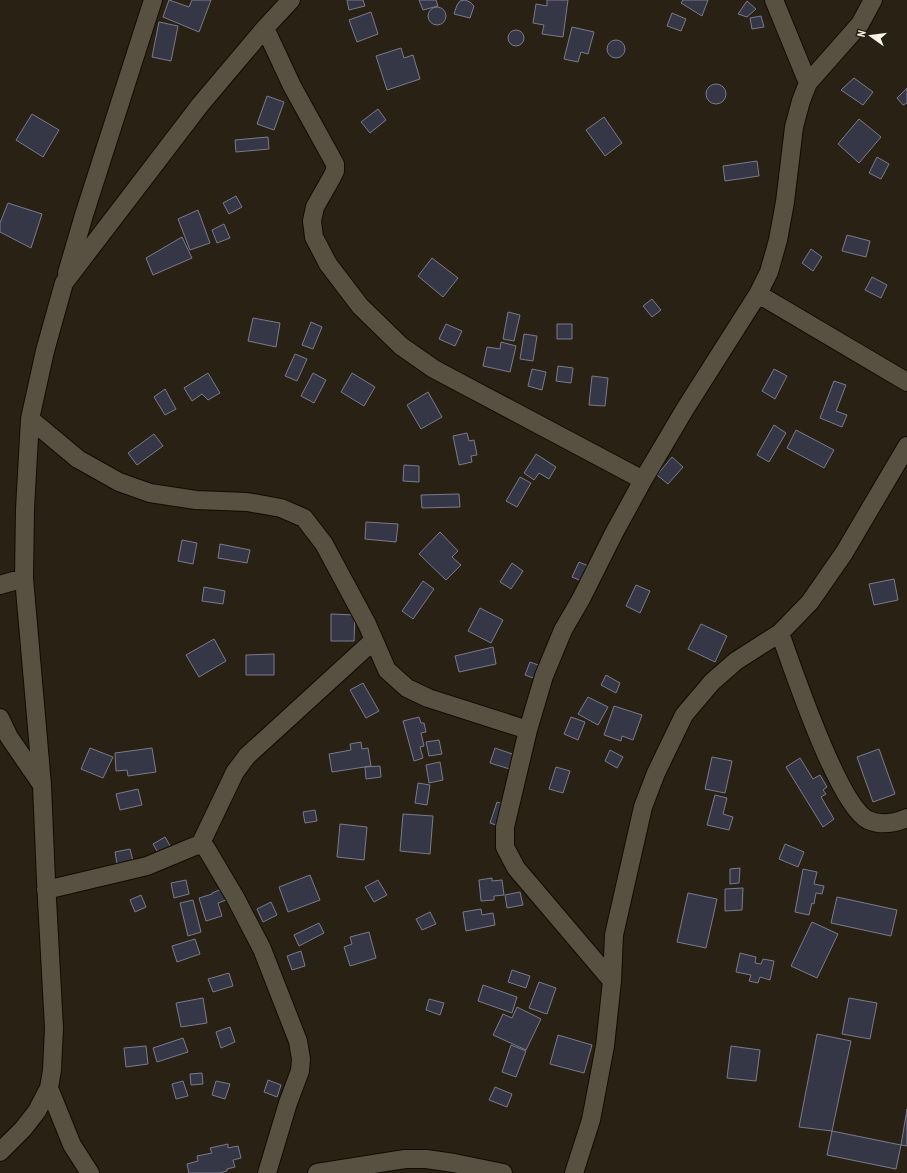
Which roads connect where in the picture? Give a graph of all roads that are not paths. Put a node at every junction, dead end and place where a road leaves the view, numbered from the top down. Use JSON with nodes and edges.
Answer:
{"nodes":[{"id":1,"x":153,"y":0,"type":"edge"},
{"id":2,"x":290,"y":0,"type":"edge"},
{"id":3,"x":774,"y":0,"type":"edge"},
{"id":4,"x":873,"y":0,"type":"edge"},
{"id":5,"x":266,"y":28,"type":"junction"},
{"id":6,"x":808,"y":83,"type":"junction"},
{"id":7,"x":64,"y":283,"type":"junction"},
{"id":8,"x":758,"y":294,"type":"junction"},
{"id":9,"x":907,"y":382,"type":"edge"},
{"id":10,"x":30,"y":419,"type":"junction"},
{"id":11,"x":907,"y":446,"type":"edge"},
{"id":12,"x":643,"y":480,"type":"junction"},
{"id":13,"x":24,"y":578,"type":"junction"},
{"id":14,"x":0,"y":586,"type":"edge"},
{"id":15,"x":780,"y":634,"type":"junction"},
{"id":16,"x":374,"y":640,"type":"junction"},
{"id":17,"x":0,"y":718,"type":"edge"},
{"id":18,"x":528,"y":730,"type":"junction"},
{"id":19,"x":42,"y":785,"type":"junction"},
{"id":20,"x":907,"y":818,"type":"edge"},
{"id":21,"x":200,"y":845,"type":"junction"},
{"id":22,"x":46,"y":890,"type":"junction"},
{"id":23,"x":612,"y":981,"type":"junction"},
{"id":24,"x":48,"y":1088,"type":"junction"},
{"id":25,"x":0,"y":1152,"type":"edge"},
{"id":26,"x":90,"y":1173,"type":"edge"},
{"id":27,"x":267,"y":1173,"type":"edge"},
{"id":28,"x":317,"y":1173,"type":"edge"},
{"id":29,"x":503,"y":1173,"type":"edge"},
{"id":30,"x":574,"y":1173,"type":"edge"}],
"edges":[{"from":1,"to":7,"type":"street"},
{"from":2,"to":5,"type":"street"},
{"from":3,"to":6,"type":"street"},
{"from":4,"to":6,"type":"street"},
{"from":5,"to":7,"type":"street"},
{"from":5,"to":12,"type":"street"},
{"from":6,"to":8,"type":"street"},
{"from":7,"to":10,"type":"street"},
{"from":8,"to":9,"type":"street"},
{"from":8,"to":12,"type":"street"},
{"from":10,"to":13,"type":"street"},
{"from":10,"to":16,"type":"street"},
{"from":11,"to":15,"type":"street"},
{"from":12,"to":18,"type":"street"},
{"from":13,"to":14,"type":"street"},
{"from":13,"to":19,"type":"street"},
{"from":15,"to":20,"type":"street"},
{"from":15,"to":23,"type":"street"},
{"from":16,"to":18,"type":"street"},
{"from":16,"to":21,"type":"street"},
{"from":17,"to":19,"type":"street"},
{"from":18,"to":23,"type":"street"},
{"from":19,"to":22,"type":"street"},
{"from":21,"to":22,"type":"street"},
{"from":21,"to":27,"type":"street"},
{"from":22,"to":24,"type":"street"},
{"from":23,"to":30,"type":"street"},
{"from":24,"to":25,"type":"street"},
{"from":24,"to":26,"type":"street"},
{"from":28,"to":29,"type":"street"}]}
